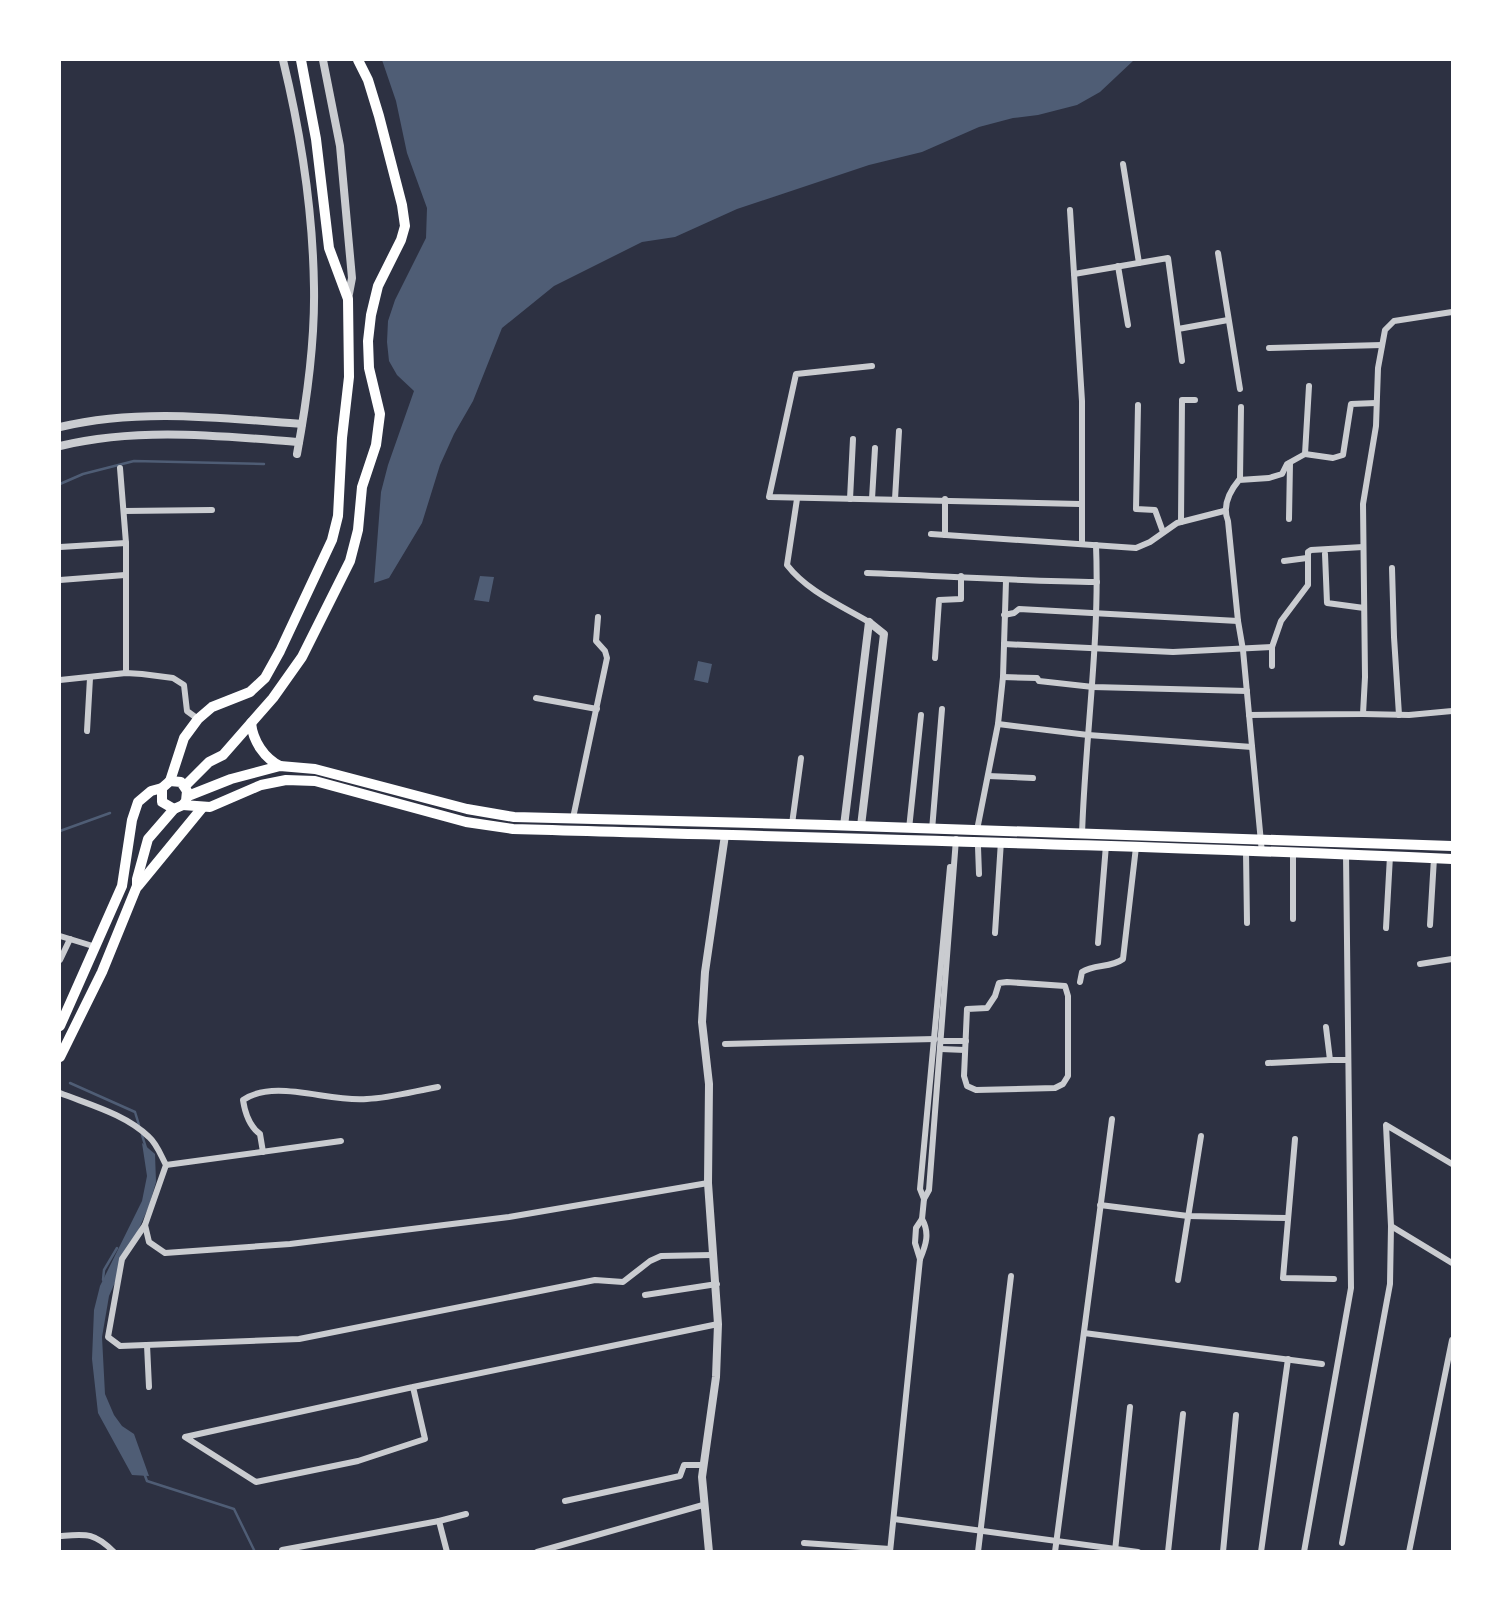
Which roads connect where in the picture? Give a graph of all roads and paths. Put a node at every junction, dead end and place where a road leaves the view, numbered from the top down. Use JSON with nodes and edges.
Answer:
{"nodes":[{"id":1,"x":283,"y":60,"type":"edge"},
{"id":2,"x":301,"y":60,"type":"edge"},
{"id":3,"x":323,"y":60,"type":"edge"},
{"id":4,"x":358,"y":60,"type":"edge"},
{"id":5,"x":1123,"y":164,"type":"dead end"},
{"id":6,"x":1070,"y":210,"type":"dead end"},
{"id":7,"x":329,"y":247,"type":"junction"},
{"id":8,"x":313,"y":251,"type":"junction"},
{"id":9,"x":1218,"y":253,"type":"dead end"},
{"id":10,"x":1139,"y":263,"type":"junction"},
{"id":11,"x":1118,"y":266,"type":"junction"},
{"id":12,"x":1074,"y":274,"type":"junction"},
{"id":13,"x":348,"y":299,"type":"junction"},
{"id":14,"x":1452,"y":312,"type":"edge"},
{"id":15,"x":1228,"y":320,"type":"junction"},
{"id":16,"x":1128,"y":325,"type":"dead end"},
{"id":17,"x":1178,"y":329,"type":"junction"},
{"id":18,"x":1382,"y":345,"type":"junction"},
{"id":19,"x":1269,"y":348,"type":"dead end"},
{"id":20,"x":1182,"y":362,"type":"dead end"},
{"id":21,"x":872,"y":366,"type":"dead end"},
{"id":22,"x":1309,"y":386,"type":"dead end"},
{"id":23,"x":1240,"y":389,"type":"dead end"},
{"id":24,"x":1195,"y":400,"type":"dead end"},
{"id":25,"x":1376,"y":403,"type":"junction"},
{"id":26,"x":1138,"y":405,"type":"dead end"},
{"id":27,"x":1241,"y":407,"type":"dead end"},
{"id":28,"x":135,"y":417,"type":"junction"},
{"id":29,"x":302,"y":424,"type":"junction"},
{"id":30,"x":60,"y":427,"type":"edge"},
{"id":31,"x":899,"y":431,"type":"dead end"},
{"id":32,"x":136,"y":435,"type":"junction"},
{"id":33,"x":853,"y":439,"type":"dead end"},
{"id":34,"x":299,"y":442,"type":"junction"},
{"id":35,"x":60,"y":446,"type":"edge"},
{"id":36,"x":875,"y":448,"type":"dead end"},
{"id":37,"x":297,"y":454,"type":"dead end"},
{"id":38,"x":1305,"y":454,"type":"junction"},
{"id":39,"x":1290,"y":463,"type":"junction"},
{"id":40,"x":120,"y":468,"type":"dead end"},
{"id":41,"x":1240,"y":480,"type":"junction"},
{"id":42,"x":797,"y":499,"type":"junction"},
{"id":43,"x":850,"y":499,"type":"junction"},
{"id":44,"x":872,"y":499,"type":"junction"},
{"id":45,"x":895,"y":499,"type":"junction"},
{"id":46,"x":945,"y":499,"type":"junction"},
{"id":47,"x":1080,"y":504,"type":"junction"},
{"id":48,"x":212,"y":510,"type":"dead end"},
{"id":49,"x":124,"y":511,"type":"junction"},
{"id":50,"x":1224,"y":512,"type":"junction"},
{"id":51,"x":1289,"y":519,"type":"dead end"},
{"id":52,"x":1181,"y":522,"type":"junction"},
{"id":53,"x":1163,"y":532,"type":"junction"},
{"id":54,"x":931,"y":534,"type":"dead end"},
{"id":55,"x":945,"y":535,"type":"junction"},
{"id":56,"x":126,"y":543,"type":"junction"},
{"id":57,"x":1082,"y":544,"type":"junction"},
{"id":58,"x":1096,"y":545,"type":"junction"},
{"id":59,"x":60,"y":547,"type":"edge"},
{"id":60,"x":1363,"y":547,"type":"junction"},
{"id":61,"x":1325,"y":554,"type":"dead end"},
{"id":62,"x":1307,"y":558,"type":"junction"},
{"id":63,"x":1284,"y":561,"type":"dead end"},
{"id":64,"x":1392,"y":568,"type":"dead end"},
{"id":65,"x":867,"y":573,"type":"dead end"},
{"id":66,"x":125,"y":575,"type":"junction"},
{"id":67,"x":961,"y":576,"type":"junction"},
{"id":68,"x":60,"y":580,"type":"edge"},
{"id":69,"x":1006,"y":581,"type":"junction"},
{"id":70,"x":1097,"y":582,"type":"junction"},
{"id":71,"x":1364,"y":608,"type":"junction"},
{"id":72,"x":1004,"y":615,"type":"junction"},
{"id":73,"x":1096,"y":615,"type":"junction"},
{"id":74,"x":598,"y":617,"type":"dead end"},
{"id":75,"x":1238,"y":621,"type":"junction"},
{"id":76,"x":869,"y":622,"type":"junction"},
{"id":77,"x":1004,"y":644,"type":"junction"},
{"id":78,"x":1272,"y":647,"type":"junction"},
{"id":79,"x":1095,"y":648,"type":"junction"},
{"id":80,"x":1243,"y":650,"type":"junction"},
{"id":81,"x":935,"y":658,"type":"dead end"},
{"id":82,"x":1272,"y":667,"type":"dead end"},
{"id":83,"x":126,"y":673,"type":"junction"},
{"id":84,"x":1003,"y":677,"type":"junction"},
{"id":85,"x":90,"y":678,"type":"junction"},
{"id":86,"x":265,"y":678,"type":"junction"},
{"id":87,"x":60,"y":680,"type":"edge"},
{"id":88,"x":1093,"y":687,"type":"junction"},
{"id":89,"x":279,"y":689,"type":"junction"},
{"id":90,"x":1247,"y":691,"type":"junction"},
{"id":91,"x":536,"y":698,"type":"dead end"},
{"id":92,"x":597,"y":709,"type":"junction"},
{"id":93,"x":942,"y":709,"type":"dead end"},
{"id":94,"x":1452,"y":711,"type":"edge"},
{"id":95,"x":1363,"y":714,"type":"junction"},
{"id":96,"x":920,"y":715,"type":"dead end"},
{"id":97,"x":1248,"y":715,"type":"junction"},
{"id":98,"x":1399,"y":715,"type":"junction"},
{"id":99,"x":198,"y":719,"type":"junction"},
{"id":100,"x":251,"y":723,"type":"junction"},
{"id":101,"x":998,"y":724,"type":"junction"},
{"id":102,"x":87,"y":731,"type":"dead end"},
{"id":103,"x":1088,"y":735,"type":"junction"},
{"id":104,"x":1252,"y":747,"type":"junction"},
{"id":105,"x":801,"y":758,"type":"dead end"},
{"id":106,"x":280,"y":766,"type":"junction"},
{"id":107,"x":988,"y":775,"type":"junction"},
{"id":108,"x":1033,"y":778,"type":"dead end"},
{"id":109,"x":166,"y":784,"type":"junction"},
{"id":110,"x":183,"y":799,"type":"junction"},
{"id":111,"x":202,"y":808,"type":"junction"},
{"id":112,"x":573,"y":818,"type":"junction"},
{"id":113,"x":792,"y":824,"type":"junction"},
{"id":114,"x":845,"y":826,"type":"junction"},
{"id":115,"x":861,"y":827,"type":"junction"},
{"id":116,"x":909,"y":829,"type":"junction"},
{"id":117,"x":954,"y":829,"type":"junction"},
{"id":118,"x":932,"y":830,"type":"junction"},
{"id":119,"x":977,"y":830,"type":"junction"},
{"id":120,"x":725,"y":835,"type":"junction"},
{"id":121,"x":1016,"y":836,"type":"junction"},
{"id":122,"x":1082,"y":839,"type":"junction"},
{"id":123,"x":1262,"y":840,"type":"junction"},
{"id":124,"x":954,"y":841,"type":"junction"},
{"id":125,"x":1001,"y":841,"type":"junction"},
{"id":126,"x":1106,"y":845,"type":"junction"},
{"id":127,"x":1452,"y":846,"type":"edge"},
{"id":128,"x":978,"y":847,"type":"dead end"},
{"id":129,"x":1136,"y":847,"type":"junction"},
{"id":130,"x":1246,"y":852,"type":"junction"},
{"id":131,"x":1262,"y":853,"type":"junction"},
{"id":132,"x":1293,"y":853,"type":"junction"},
{"id":133,"x":1346,"y":854,"type":"junction"},
{"id":134,"x":1390,"y":856,"type":"junction"},
{"id":135,"x":1434,"y":858,"type":"junction"},
{"id":136,"x":1452,"y":859,"type":"edge"},
{"id":137,"x":978,"y":874,"type":"dead end"},
{"id":138,"x":137,"y":886,"type":"junction"},
{"id":139,"x":1293,"y":919,"type":"dead end"},
{"id":140,"x":1247,"y":923,"type":"dead end"},
{"id":141,"x":1430,"y":925,"type":"dead end"},
{"id":142,"x":1386,"y":928,"type":"dead end"},
{"id":143,"x":995,"y":933,"type":"dead end"},
{"id":144,"x":60,"y":936,"type":"edge"},
{"id":145,"x":70,"y":939,"type":"junction"},
{"id":146,"x":1097,"y":943,"type":"dead end"},
{"id":147,"x":96,"y":947,"type":"junction"},
{"id":148,"x":1452,"y":959,"type":"edge"},
{"id":149,"x":60,"y":960,"type":"edge"},
{"id":150,"x":1420,"y":964,"type":"dead end"},
{"id":151,"x":1080,"y":982,"type":"dead end"},
{"id":152,"x":60,"y":1026,"type":"edge"},
{"id":153,"x":1326,"y":1027,"type":"dead end"},
{"id":154,"x":965,"y":1041,"type":"junction"},
{"id":155,"x":939,"y":1043,"type":"junction"},
{"id":156,"x":724,"y":1044,"type":"dead end"},
{"id":157,"x":965,"y":1050,"type":"junction"},
{"id":158,"x":60,"y":1058,"type":"edge"},
{"id":159,"x":1330,"y":1060,"type":"junction"},
{"id":160,"x":1348,"y":1060,"type":"junction"},
{"id":161,"x":1268,"y":1063,"type":"dead end"},
{"id":162,"x":438,"y":1087,"type":"dead end"},
{"id":163,"x":60,"y":1093,"type":"edge"},
{"id":164,"x":1112,"y":1119,"type":"dead end"},
{"id":165,"x":1201,"y":1136,"type":"dead end"},
{"id":166,"x":1295,"y":1139,"type":"dead end"},
{"id":167,"x":341,"y":1141,"type":"dead end"},
{"id":168,"x":263,"y":1152,"type":"junction"},
{"id":169,"x":1452,"y":1164,"type":"edge"},
{"id":170,"x":166,"y":1165,"type":"junction"},
{"id":171,"x":708,"y":1183,"type":"junction"},
{"id":172,"x":924,"y":1199,"type":"junction"},
{"id":173,"x":1100,"y":1205,"type":"junction"},
{"id":174,"x":1188,"y":1216,"type":"junction"},
{"id":175,"x":1287,"y":1218,"type":"junction"},
{"id":176,"x":145,"y":1225,"type":"junction"},
{"id":177,"x":1391,"y":1226,"type":"junction"},
{"id":178,"x":712,"y":1255,"type":"junction"},
{"id":179,"x":1452,"y":1263,"type":"edge"},
{"id":180,"x":1012,"y":1276,"type":"dead end"},
{"id":181,"x":1334,"y":1279,"type":"dead end"},
{"id":182,"x":1178,"y":1280,"type":"dead end"},
{"id":183,"x":717,"y":1284,"type":"junction"},
{"id":184,"x":645,"y":1295,"type":"dead end"},
{"id":185,"x":718,"y":1324,"type":"junction"},
{"id":186,"x":1084,"y":1334,"type":"junction"},
{"id":187,"x":1452,"y":1340,"type":"edge"},
{"id":188,"x":147,"y":1345,"type":"junction"},
{"id":189,"x":1288,"y":1359,"type":"junction"},
{"id":190,"x":1322,"y":1364,"type":"dead end"},
{"id":191,"x":149,"y":1387,"type":"dead end"},
{"id":192,"x":413,"y":1387,"type":"junction"},
{"id":193,"x":1130,"y":1407,"type":"dead end"},
{"id":194,"x":1183,"y":1414,"type":"dead end"},
{"id":195,"x":1236,"y":1415,"type":"dead end"},
{"id":196,"x":704,"y":1465,"type":"junction"},
{"id":197,"x":565,"y":1501,"type":"dead end"},
{"id":198,"x":703,"y":1505,"type":"junction"},
{"id":199,"x":466,"y":1514,"type":"dead end"},
{"id":200,"x":894,"y":1520,"type":"junction"},
{"id":201,"x":439,"y":1521,"type":"junction"},
{"id":202,"x":980,"y":1531,"type":"junction"},
{"id":203,"x":60,"y":1536,"type":"edge"},
{"id":204,"x":1056,"y":1542,"type":"junction"},
{"id":205,"x":804,"y":1543,"type":"dead end"},
{"id":206,"x":1342,"y":1544,"type":"dead end"},
{"id":207,"x":282,"y":1550,"type":"edge"},
{"id":208,"x":890,"y":1550,"type":"edge"},
{"id":209,"x":1115,"y":1550,"type":"edge"},
{"id":210,"x":114,"y":1552,"type":"edge"},
{"id":211,"x":447,"y":1552,"type":"edge"},
{"id":212,"x":537,"y":1552,"type":"edge"},
{"id":213,"x":709,"y":1552,"type":"edge"},
{"id":214,"x":978,"y":1552,"type":"edge"},
{"id":215,"x":1055,"y":1552,"type":"edge"},
{"id":216,"x":1138,"y":1552,"type":"edge"},
{"id":217,"x":1168,"y":1552,"type":"edge"},
{"id":218,"x":1223,"y":1552,"type":"edge"},
{"id":219,"x":1261,"y":1552,"type":"edge"},
{"id":220,"x":1304,"y":1552,"type":"edge"},
{"id":221,"x":1409,"y":1552,"type":"edge"}],
"edges":[{"from":1,"to":8,"type":"street"},
{"from":2,"to":7,"type":"main road"},
{"from":3,"to":13,"type":"street"},
{"from":4,"to":89,"type":"main road"},
{"from":5,"to":10,"type":"street"},
{"from":6,"to":12,"type":"street"},
{"from":7,"to":8,"type":"street"},
{"from":7,"to":13,"type":"main road"},
{"from":8,"to":29,"type":"street"},
{"from":9,"to":15,"type":"street"},
{"from":10,"to":11,"type":"street"},
{"from":10,"to":17,"type":"street"},
{"from":11,"to":12,"type":"street"},
{"from":11,"to":16,"type":"street"},
{"from":12,"to":47,"type":"street"},
{"from":13,"to":86,"type":"main road"},
{"from":14,"to":18,"type":"street"},
{"from":15,"to":17,"type":"street"},
{"from":15,"to":23,"type":"street"},
{"from":17,"to":20,"type":"street"},
{"from":18,"to":19,"type":"street"},
{"from":18,"to":25,"type":"street"},
{"from":21,"to":42,"type":"street"},
{"from":22,"to":38,"type":"street"},
{"from":24,"to":52,"type":"street"},
{"from":25,"to":38,"type":"street"},
{"from":25,"to":60,"type":"street"},
{"from":26,"to":53,"type":"street"},
{"from":27,"to":41,"type":"street"},
{"from":28,"to":29,"type":"street"},
{"from":28,"to":30,"type":"street"},
{"from":28,"to":32,"type":"street"},
{"from":29,"to":34,"type":"street"},
{"from":31,"to":45,"type":"street"},
{"from":32,"to":34,"type":"street"},
{"from":32,"to":35,"type":"street"},
{"from":33,"to":43,"type":"street"},
{"from":34,"to":37,"type":"street"},
{"from":36,"to":44,"type":"street"},
{"from":38,"to":39,"type":"street"},
{"from":39,"to":41,"type":"street"},
{"from":39,"to":51,"type":"street"},
{"from":40,"to":49,"type":"street"},
{"from":41,"to":50,"type":"street"},
{"from":42,"to":43,"type":"street"},
{"from":42,"to":76,"type":"street"},
{"from":43,"to":44,"type":"street"},
{"from":44,"to":45,"type":"street"},
{"from":45,"to":46,"type":"street"},
{"from":46,"to":47,"type":"street"},
{"from":46,"to":55,"type":"street"},
{"from":47,"to":57,"type":"street"},
{"from":48,"to":49,"type":"street"},
{"from":49,"to":56,"type":"street"},
{"from":50,"to":52,"type":"street"},
{"from":50,"to":75,"type":"street"},
{"from":52,"to":53,"type":"street"},
{"from":53,"to":58,"type":"street"},
{"from":54,"to":55,"type":"street"},
{"from":55,"to":57,"type":"street"},
{"from":56,"to":59,"type":"street"},
{"from":56,"to":66,"type":"street"},
{"from":57,"to":58,"type":"street"},
{"from":58,"to":70,"type":"street"},
{"from":60,"to":62,"type":"street"},
{"from":60,"to":71,"type":"street"},
{"from":61,"to":71,"type":"street"},
{"from":62,"to":63,"type":"street"},
{"from":62,"to":78,"type":"street"},
{"from":64,"to":98,"type":"street"},
{"from":65,"to":67,"type":"street"},
{"from":66,"to":68,"type":"street"},
{"from":66,"to":83,"type":"street"},
{"from":67,"to":69,"type":"street"},
{"from":67,"to":81,"type":"street"},
{"from":69,"to":70,"type":"street"},
{"from":69,"to":72,"type":"street"},
{"from":70,"to":73,"type":"street"},
{"from":71,"to":95,"type":"street"},
{"from":72,"to":73,"type":"street"},
{"from":72,"to":77,"type":"street"},
{"from":73,"to":75,"type":"street"},
{"from":73,"to":79,"type":"street"},
{"from":74,"to":92,"type":"street"},
{"from":75,"to":80,"type":"street"},
{"from":76,"to":114,"type":"street"},
{"from":76,"to":115,"type":"street"},
{"from":77,"to":79,"type":"street"},
{"from":77,"to":84,"type":"street"},
{"from":78,"to":80,"type":"street"},
{"from":78,"to":82,"type":"street"},
{"from":79,"to":80,"type":"street"},
{"from":79,"to":88,"type":"street"},
{"from":80,"to":90,"type":"street"},
{"from":83,"to":85,"type":"street"},
{"from":83,"to":99,"type":"street"},
{"from":84,"to":88,"type":"street"},
{"from":84,"to":101,"type":"street"},
{"from":85,"to":87,"type":"street"},
{"from":85,"to":102,"type":"street"},
{"from":86,"to":89,"type":"main road"},
{"from":86,"to":99,"type":"main road"},
{"from":88,"to":90,"type":"street"},
{"from":88,"to":103,"type":"street"},
{"from":89,"to":100,"type":"main road"},
{"from":90,"to":97,"type":"street"},
{"from":91,"to":92,"type":"street"},
{"from":92,"to":112,"type":"street"},
{"from":93,"to":118,"type":"street"},
{"from":94,"to":98,"type":"street"},
{"from":95,"to":97,"type":"street"},
{"from":95,"to":98,"type":"street"},
{"from":96,"to":116,"type":"street"},
{"from":97,"to":104,"type":"street"},
{"from":99,"to":109,"type":"main road"},
{"from":100,"to":106,"type":"main road"},
{"from":100,"to":110,"type":"main road"},
{"from":101,"to":103,"type":"street"},
{"from":101,"to":107,"type":"street"},
{"from":103,"to":104,"type":"street"},
{"from":103,"to":122,"type":"street"},
{"from":104,"to":123,"type":"street"},
{"from":105,"to":113,"type":"street"},
{"from":106,"to":110,"type":"main road"},
{"from":106,"to":112,"type":"main road"},
{"from":107,"to":108,"type":"street"},
{"from":107,"to":119,"type":"street"},
{"from":109,"to":110,"type":"main road"},
{"from":109,"to":110,"type":"main road"},
{"from":109,"to":147,"type":"main road"},
{"from":110,"to":111,"type":"main road"},
{"from":110,"to":138,"type":"main road"},
{"from":111,"to":120,"type":"main road"},
{"from":111,"to":138,"type":"main road"},
{"from":112,"to":113,"type":"main road"},
{"from":113,"to":114,"type":"main road"},
{"from":114,"to":115,"type":"main road"},
{"from":115,"to":116,"type":"main road"},
{"from":116,"to":118,"type":"main road"},
{"from":117,"to":118,"type":"main road"},
{"from":117,"to":119,"type":"main road"},
{"from":117,"to":124,"type":"street"},
{"from":119,"to":121,"type":"main road"},
{"from":120,"to":124,"type":"main road"},
{"from":120,"to":171,"type":"street"},
{"from":121,"to":122,"type":"main road"},
{"from":121,"to":125,"type":"main road"},
{"from":122,"to":123,"type":"main road"},
{"from":122,"to":126,"type":"main road"},
{"from":123,"to":127,"type":"main road"},
{"from":123,"to":131,"type":"street"},
{"from":124,"to":125,"type":"main road"},
{"from":124,"to":155,"type":"street"},
{"from":125,"to":143,"type":"street"},
{"from":126,"to":129,"type":"main road"},
{"from":126,"to":146,"type":"street"},
{"from":128,"to":137,"type":"street"},
{"from":129,"to":130,"type":"main road"},
{"from":129,"to":151,"type":"street"},
{"from":130,"to":131,"type":"main road"},
{"from":130,"to":140,"type":"street"},
{"from":131,"to":132,"type":"main road"},
{"from":132,"to":133,"type":"main road"},
{"from":132,"to":139,"type":"street"},
{"from":133,"to":134,"type":"main road"},
{"from":133,"to":160,"type":"street"},
{"from":134,"to":135,"type":"main road"},
{"from":134,"to":142,"type":"street"},
{"from":135,"to":136,"type":"main road"},
{"from":135,"to":141,"type":"street"},
{"from":138,"to":158,"type":"main road"},
{"from":144,"to":145,"type":"street"},
{"from":145,"to":147,"type":"street"},
{"from":145,"to":149,"type":"street"},
{"from":147,"to":152,"type":"main road"},
{"from":148,"to":150,"type":"street"},
{"from":153,"to":159,"type":"street"},
{"from":154,"to":155,"type":"street"},
{"from":154,"to":157,"type":"street"},
{"from":154,"to":157,"type":"street"},
{"from":155,"to":156,"type":"street"},
{"from":155,"to":157,"type":"street"},
{"from":155,"to":172,"type":"street"},
{"from":155,"to":172,"type":"street"},
{"from":159,"to":160,"type":"street"},
{"from":159,"to":161,"type":"street"},
{"from":160,"to":220,"type":"street"},
{"from":162,"to":168,"type":"street"},
{"from":163,"to":170,"type":"street"},
{"from":164,"to":173,"type":"street"},
{"from":165,"to":174,"type":"street"},
{"from":166,"to":175,"type":"street"},
{"from":167,"to":168,"type":"street"},
{"from":168,"to":170,"type":"street"},
{"from":169,"to":177,"type":"street"},
{"from":170,"to":176,"type":"street"},
{"from":171,"to":176,"type":"street"},
{"from":171,"to":178,"type":"street"},
{"from":172,"to":200,"type":"street"},
{"from":173,"to":174,"type":"street"},
{"from":173,"to":186,"type":"street"},
{"from":174,"to":175,"type":"street"},
{"from":174,"to":182,"type":"street"},
{"from":175,"to":181,"type":"street"},
{"from":176,"to":188,"type":"street"},
{"from":177,"to":179,"type":"street"},
{"from":177,"to":206,"type":"street"},
{"from":178,"to":183,"type":"street"},
{"from":178,"to":188,"type":"street"},
{"from":180,"to":202,"type":"street"},
{"from":183,"to":184,"type":"street"},
{"from":183,"to":185,"type":"street"},
{"from":185,"to":192,"type":"street"},
{"from":185,"to":196,"type":"street"},
{"from":186,"to":189,"type":"street"},
{"from":186,"to":204,"type":"street"},
{"from":187,"to":221,"type":"street"},
{"from":188,"to":191,"type":"street"},
{"from":189,"to":190,"type":"street"},
{"from":189,"to":219,"type":"street"},
{"from":192,"to":192,"type":"street"},
{"from":193,"to":209,"type":"street"},
{"from":194,"to":217,"type":"street"},
{"from":195,"to":218,"type":"street"},
{"from":196,"to":197,"type":"street"},
{"from":196,"to":198,"type":"street"},
{"from":198,"to":212,"type":"street"},
{"from":198,"to":213,"type":"street"},
{"from":199,"to":201,"type":"street"},
{"from":200,"to":202,"type":"street"},
{"from":200,"to":208,"type":"street"},
{"from":201,"to":207,"type":"street"},
{"from":201,"to":211,"type":"street"},
{"from":202,"to":204,"type":"street"},
{"from":202,"to":214,"type":"street"},
{"from":203,"to":210,"type":"street"},
{"from":204,"to":209,"type":"street"},
{"from":204,"to":215,"type":"street"},
{"from":205,"to":208,"type":"street"},
{"from":209,"to":216,"type":"street"}]}
